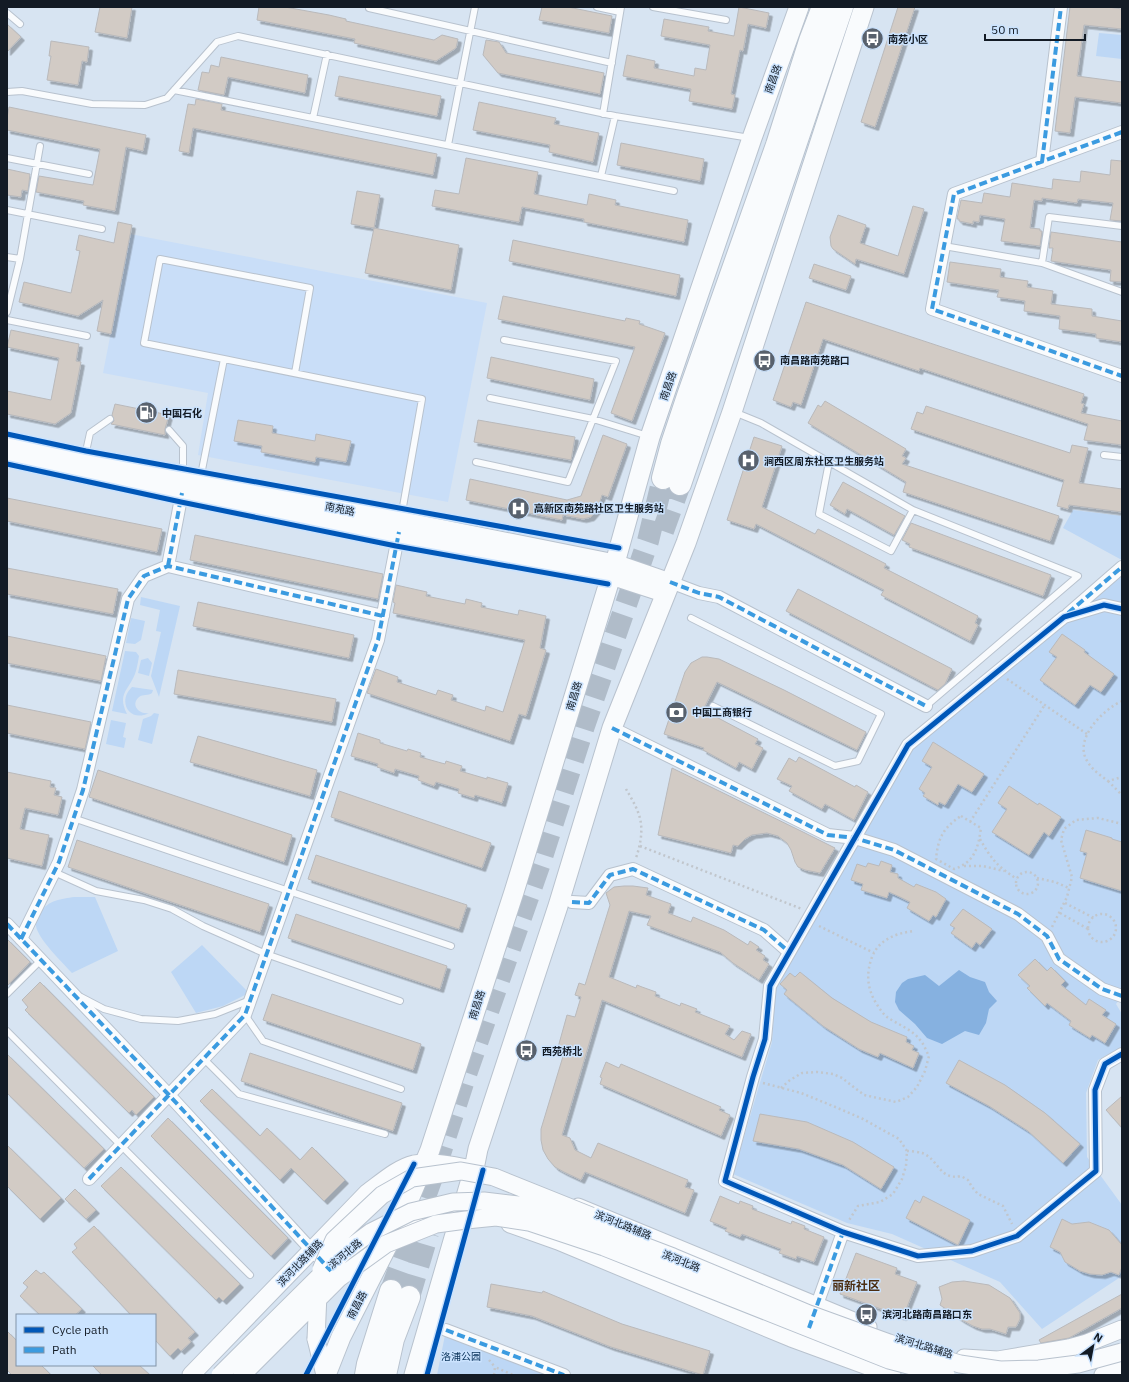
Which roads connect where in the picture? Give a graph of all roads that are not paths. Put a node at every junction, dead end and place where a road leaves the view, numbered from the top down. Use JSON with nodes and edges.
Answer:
{"nodes":[{"id":1,"x":475,"y":7,"type":"edge"},
{"id":2,"x":597,"y":7,"type":"edge"},
{"id":3,"x":653,"y":7,"type":"edge"},
{"id":4,"x":799,"y":7,"type":"edge"},
{"id":5,"x":817,"y":7,"type":"edge"},
{"id":6,"x":823,"y":7,"type":"edge"},
{"id":7,"x":842,"y":7,"type":"edge"},
{"id":8,"x":849,"y":7,"type":"edge"},
{"id":9,"x":864,"y":7,"type":"edge"},
{"id":10,"x":1061,"y":7,"type":"edge"},
{"id":11,"x":369,"y":8,"type":"dead end"},
{"id":12,"x":620,"y":9,"type":"edge"},
{"id":13,"x":7,"y":13,"type":"edge"},
{"id":14,"x":726,"y":20,"type":"dead end"},
{"id":15,"x":20,"y":24,"type":"dead end"},
{"id":16,"x":471,"y":31,"type":"junction"},
{"id":17,"x":820,"y":44,"type":"junction"},
{"id":18,"x":327,"y":54,"type":"junction"},
{"id":19,"x":612,"y":63,"type":"junction"},
{"id":20,"x":460,"y":83,"type":"junction"},
{"id":21,"x":174,"y":90,"type":"junction"},
{"id":22,"x":7,"y":92,"type":"edge"},
{"id":23,"x":603,"y":114,"type":"junction"},
{"id":24,"x":615,"y":116,"type":"junction"},
{"id":25,"x":314,"y":118,"type":"junction"},
{"id":26,"x":1122,"y":132,"type":"edge"},
{"id":27,"x":752,"y":138,"type":"junction"},
{"id":28,"x":448,"y":145,"type":"junction"},
{"id":29,"x":40,"y":146,"type":"dead end"},
{"id":30,"x":7,"y":158,"type":"edge"},
{"id":31,"x":1042,"y":162,"type":"junction"},
{"id":32,"x":37,"y":164,"type":"junction"},
{"id":33,"x":89,"y":174,"type":"dead end"},
{"id":34,"x":601,"y":176,"type":"junction"},
{"id":35,"x":674,"y":192,"type":"dead end"},
{"id":36,"x":7,"y":210,"type":"edge"},
{"id":37,"x":28,"y":214,"type":"junction"},
{"id":38,"x":1122,"y":226,"type":"edge"},
{"id":39,"x":102,"y":229,"type":"dead end"},
{"id":40,"x":944,"y":246,"type":"junction"},
{"id":41,"x":7,"y":257,"type":"edge"},
{"id":42,"x":20,"y":260,"type":"junction"},
{"id":43,"x":1042,"y":263,"type":"junction"},
{"id":44,"x":1122,"y":292,"type":"edge"},
{"id":45,"x":7,"y":312,"type":"edge"},
{"id":46,"x":7,"y":320,"type":"edge"},
{"id":47,"x":88,"y":336,"type":"dead end"},
{"id":48,"x":504,"y":340,"type":"dead end"},
{"id":49,"x":224,"y":359,"type":"junction"},
{"id":50,"x":295,"y":373,"type":"junction"},
{"id":51,"x":1122,"y":376,"type":"edge"},
{"id":52,"x":490,"y":398,"type":"dead end"},
{"id":53,"x":732,"y":412,"type":"junction"},
{"id":54,"x":110,"y":418,"type":"dead end"},
{"id":55,"x":593,"y":419,"type":"junction"},
{"id":56,"x":169,"y":430,"type":"dead end"},
{"id":57,"x":650,"y":437,"type":"junction"},
{"id":58,"x":7,"y":442,"type":"edge"},
{"id":59,"x":1104,"y":455,"type":"dead end"},
{"id":60,"x":7,"y":456,"type":"edge"},
{"id":61,"x":1122,"y":457,"type":"edge"},
{"id":62,"x":476,"y":462,"type":"dead end"},
{"id":63,"x":829,"y":462,"type":"junction"},
{"id":64,"x":82,"y":465,"type":"junction"},
{"id":65,"x":672,"y":481,"type":"tunnel mouth"},
{"id":66,"x":190,"y":487,"type":"junction"},
{"id":67,"x":913,"y":510,"type":"junction"},
{"id":68,"x":399,"y":529,"type":"junction"},
{"id":69,"x":168,"y":566,"type":"junction"},
{"id":70,"x":1122,"y":567,"type":"edge"},
{"id":71,"x":613,"y":570,"type":"junction"},
{"id":72,"x":668,"y":588,"type":"junction"},
{"id":73,"x":1122,"y":609,"type":"edge"},
{"id":74,"x":383,"y":616,"type":"junction"},
{"id":75,"x":1064,"y":617,"type":"junction"},
{"id":76,"x":691,"y":618,"type":"dead end"},
{"id":77,"x":714,"y":706,"type":"dead end"},
{"id":78,"x":926,"y":706,"type":"joint"},
{"id":79,"x":612,"y":728,"type":"junction"},
{"id":80,"x":73,"y":818,"type":"junction"},
{"id":81,"x":855,"y":838,"type":"junction"},
{"id":82,"x":54,"y":872,"type":"junction"},
{"id":83,"x":289,"y":891,"type":"junction"},
{"id":84,"x":572,"y":902,"type":"dead end"},
{"id":85,"x":7,"y":924,"type":"edge"},
{"id":86,"x":21,"y":939,"type":"junction"},
{"id":87,"x":451,"y":946,"type":"dead end"},
{"id":88,"x":789,"y":952,"type":"junction"},
{"id":89,"x":266,"y":954,"type":"junction"},
{"id":90,"x":41,"y":960,"type":"junction"},
{"id":91,"x":71,"y":992,"type":"junction"},
{"id":92,"x":7,"y":994,"type":"edge"},
{"id":93,"x":1122,"y":996,"type":"edge"},
{"id":94,"x":250,"y":1000,"type":"junction"},
{"id":95,"x":400,"y":1001,"type":"dead end"},
{"id":96,"x":245,"y":1015,"type":"junction"},
{"id":97,"x":7,"y":1031,"type":"edge"},
{"id":98,"x":1122,"y":1054,"type":"edge"},
{"id":99,"x":203,"y":1058,"type":"junction"},
{"id":100,"x":402,"y":1089,"type":"dead end"},
{"id":101,"x":169,"y":1095,"type":"junction"},
{"id":102,"x":385,"y":1134,"type":"dead end"},
{"id":103,"x":121,"y":1145,"type":"junction"},
{"id":104,"x":425,"y":1164,"type":"junction"},
{"id":105,"x":474,"y":1169,"type":"junction"},
{"id":106,"x":89,"y":1179,"type":"dead end"},
{"id":107,"x":461,"y":1211,"type":"junction"},
{"id":108,"x":399,"y":1223,"type":"junction"},
{"id":109,"x":843,"y":1232,"type":"junction"},
{"id":110,"x":312,"y":1251,"type":"junction"},
{"id":111,"x":331,"y":1271,"type":"junction"},
{"id":112,"x":250,"y":1275,"type":"dead end"},
{"id":113,"x":816,"y":1306,"type":"junction"},
{"id":114,"x":1122,"y":1329,"type":"edge"},
{"id":115,"x":446,"y":1330,"type":"dead end"},
{"id":116,"x":806,"y":1335,"type":"junction"},
{"id":117,"x":889,"y":1343,"type":"junction"},
{"id":118,"x":1122,"y":1352,"type":"edge"},
{"id":119,"x":1122,"y":1370,"type":"edge"},
{"id":120,"x":191,"y":1375,"type":"edge"},
{"id":121,"x":220,"y":1375,"type":"edge"},
{"id":122,"x":240,"y":1375,"type":"edge"},
{"id":123,"x":325,"y":1375,"type":"edge"},
{"id":124,"x":366,"y":1375,"type":"edge"},
{"id":125,"x":385,"y":1375,"type":"edge"},
{"id":126,"x":414,"y":1375,"type":"edge"},
{"id":127,"x":564,"y":1375,"type":"edge"},
{"id":128,"x":892,"y":1375,"type":"edge"},
{"id":129,"x":946,"y":1375,"type":"edge"},
{"id":130,"x":1103,"y":1375,"type":"edge"}],
"edges":[{"from":1,"to":16,"type":"lane"},
{"from":2,"to":12,"type":"lane"},
{"from":3,"to":14,"type":"lane"},
{"from":4,"to":27,"type":"main road","name":"南昌路"},
{"from":5,"to":17,"type":"highway"},
{"from":6,"to":17,"type":"highway"},
{"from":7,"to":17,"type":"highway"},
{"from":8,"to":17,"type":"highway"},
{"from":9,"to":53,"type":"main road"},
{"from":10,"to":31,"type":"street"},
{"from":11,"to":16,"type":"lane"},
{"from":12,"to":19,"type":"lane"},
{"from":13,"to":15,"type":"lane"},
{"from":16,"to":19,"type":"lane"},
{"from":16,"to":20,"type":"lane"},
{"from":17,"to":65,"type":"highway"},
{"from":18,"to":20,"type":"lane"},
{"from":18,"to":21,"type":"lane"},
{"from":18,"to":25,"type":"lane"},
{"from":19,"to":23,"type":"lane"},
{"from":20,"to":23,"type":"lane"},
{"from":20,"to":28,"type":"lane"},
{"from":21,"to":22,"type":"lane"},
{"from":21,"to":25,"type":"lane"},
{"from":23,"to":24,"type":"lane"},
{"from":24,"to":27,"type":"lane"},
{"from":24,"to":34,"type":"lane"},
{"from":25,"to":28,"type":"lane"},
{"from":26,"to":31,"type":"street"},
{"from":27,"to":57,"type":"main road","name":"南昌路"},
{"from":28,"to":34,"type":"lane"},
{"from":29,"to":32,"type":"lane"},
{"from":30,"to":32,"type":"lane"},
{"from":31,"to":40,"type":"street"},
{"from":32,"to":33,"type":"lane"},
{"from":32,"to":37,"type":"lane"},
{"from":34,"to":35,"type":"lane"},
{"from":36,"to":37,"type":"lane"},
{"from":37,"to":39,"type":"lane"},
{"from":37,"to":42,"type":"lane"},
{"from":38,"to":43,"type":"lane"},
{"from":40,"to":43,"type":"lane"},
{"from":40,"to":51,"type":"street"},
{"from":41,"to":42,"type":"lane"},
{"from":42,"to":45,"type":"lane"},
{"from":43,"to":44,"type":"lane"},
{"from":46,"to":47,"type":"lane"},
{"from":48,"to":55,"type":"lane"},
{"from":49,"to":50,"type":"lane"},
{"from":49,"to":50,"type":"lane"},
{"from":49,"to":66,"type":"lane"},
{"from":50,"to":68,"type":"lane"},
{"from":52,"to":55,"type":"lane"},
{"from":53,"to":63,"type":"lane"},
{"from":53,"to":72,"type":"main road"},
{"from":54,"to":64,"type":"lane"},
{"from":55,"to":57,"type":"lane"},
{"from":55,"to":62,"type":"lane"},
{"from":56,"to":66,"type":"lane"},
{"from":57,"to":71,"type":"main road","name":"南昌路"},
{"from":58,"to":64,"type":"main road","name":"南苑路"},
{"from":59,"to":61,"type":"lane"},
{"from":60,"to":64,"type":"main road","name":"南苑路"},
{"from":63,"to":67,"type":"lane"},
{"from":63,"to":67,"type":"lane"},
{"from":64,"to":66,"type":"main road","name":"南苑路"},
{"from":66,"to":68,"type":"main road","name":"南苑路"},
{"from":66,"to":69,"type":"street"},
{"from":67,"to":78,"type":"lane"},
{"from":68,"to":71,"type":"main road","name":"南苑路"},
{"from":68,"to":74,"type":"street"},
{"from":69,"to":74,"type":"street"},
{"from":69,"to":80,"type":"street"},
{"from":70,"to":75,"type":"street"},
{"from":71,"to":72,"type":"main road","name":"南苑路"},
{"from":71,"to":104,"type":"main road","name":"南昌路"},
{"from":72,"to":78,"type":"street"},
{"from":72,"to":79,"type":"main road"},
{"from":73,"to":75,"type":"street"},
{"from":74,"to":83,"type":"street"},
{"from":75,"to":81,"type":"street"},
{"from":76,"to":77,"type":"lane"},
{"from":79,"to":81,"type":"street"},
{"from":79,"to":105,"type":"main road"},
{"from":80,"to":82,"type":"street"},
{"from":80,"to":83,"type":"lane"},
{"from":81,"to":88,"type":"street"},
{"from":81,"to":93,"type":"street"},
{"from":82,"to":86,"type":"street"},
{"from":82,"to":89,"type":"lane"},
{"from":83,"to":87,"type":"lane"},
{"from":83,"to":89,"type":"street"},
{"from":84,"to":88,"type":"street"},
{"from":85,"to":86,"type":"street"},
{"from":86,"to":90,"type":"street"},
{"from":88,"to":109,"type":"street"},
{"from":89,"to":94,"type":"street"},
{"from":89,"to":95,"type":"lane"},
{"from":90,"to":91,"type":"street"},
{"from":90,"to":92,"type":"lane"},
{"from":91,"to":94,"type":"lane"},
{"from":91,"to":101,"type":"street"},
{"from":94,"to":96,"type":"street"},
{"from":96,"to":99,"type":"street"},
{"from":96,"to":100,"type":"lane"},
{"from":97,"to":103,"type":"lane"},
{"from":98,"to":109,"type":"street"},
{"from":99,"to":101,"type":"street"},
{"from":99,"to":102,"type":"lane"},
{"from":101,"to":103,"type":"street"},
{"from":101,"to":110,"type":"street"},
{"from":103,"to":106,"type":"street"},
{"from":103,"to":112,"type":"lane"},
{"from":104,"to":105,"type":"main road","name":"滨河北路辅路"},
{"from":104,"to":108,"type":"main road","name":"南昌路"},
{"from":104,"to":110,"type":"main road","name":"滨河北路辅路"},
{"from":105,"to":107,"type":"main road"},
{"from":105,"to":113,"type":"main road","name":"滨河北路辅路"},
{"from":107,"to":108,"type":"main road"},
{"from":107,"to":116,"type":"main road"},
{"from":107,"to":126,"type":"main road"},
{"from":108,"to":111,"type":"main road"},
{"from":108,"to":123,"type":"main road","name":"南昌路"},
{"from":109,"to":113,"type":"street"},
{"from":110,"to":111,"type":"street"},
{"from":110,"to":120,"type":"main road","name":"滨河北路辅路"},
{"from":111,"to":122,"type":"main road"},
{"from":113,"to":114,"type":"main road","name":"滨河北路辅路"},
{"from":113,"to":116,"type":"street"},
{"from":115,"to":127,"type":"street"},
{"from":116,"to":128,"type":"main road"},
{"from":117,"to":118,"type":"main road","name":"滨河北路","bridge":true},
{"from":117,"to":121,"type":"main road","name":"滨河北路","bridge":true},
{"from":117,"to":123,"type":"main road","bridge":true},
{"from":119,"to":130,"type":"main road"},
{"from":122,"to":129,"type":"main road","name":"滨河北路","bridge":true},
{"from":124,"to":125,"type":"highway"}]}
